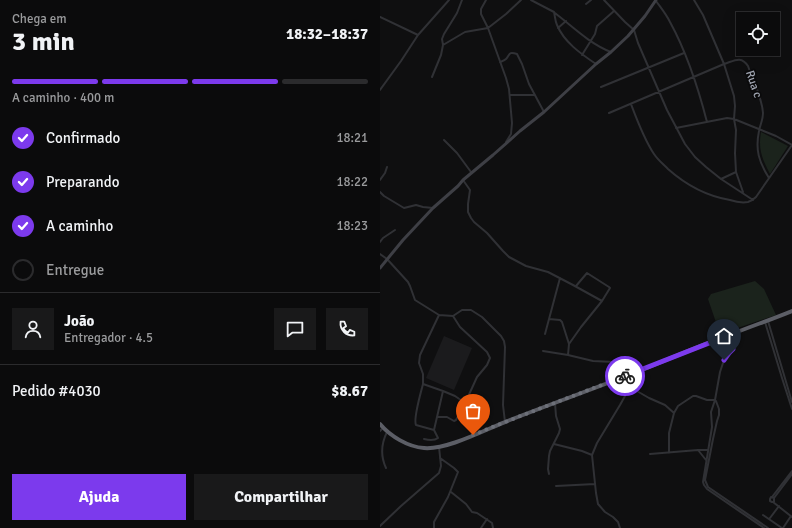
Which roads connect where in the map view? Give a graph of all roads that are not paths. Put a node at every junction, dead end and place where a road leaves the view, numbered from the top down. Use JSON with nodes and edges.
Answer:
{"nodes":[{"id":1,"x":449,"y":0,"type":"edge"},
{"id":2,"x":462,"y":0,"type":"edge"},
{"id":3,"x":486,"y":0,"type":"edge"},
{"id":4,"x":521,"y":0,"type":"edge"},
{"id":5,"x":531,"y":0,"type":"edge"},
{"id":6,"x":591,"y":0,"type":"edge"},
{"id":7,"x":604,"y":0,"type":"edge"},
{"id":8,"x":656,"y":0,"type":"edge"},
{"id":9,"x":694,"y":0,"type":"edge"},
{"id":10,"x":586,"y":4,"type":"dead end"},
{"id":11,"x":614,"y":11,"type":"junction"},
{"id":12,"x":554,"y":12,"type":"junction"},
{"id":13,"x":380,"y":17,"type":"edge"},
{"id":14,"x":566,"y":21,"type":"junction"},
{"id":15,"x":488,"y":28,"type":"junction"},
{"id":16,"x":558,"y":28,"type":"junction"},
{"id":17,"x":634,"y":30,"type":"junction"},
{"id":18,"x":418,"y":35,"type":"junction"},
{"id":19,"x":590,"y":41,"type":"junction"},
{"id":20,"x":443,"y":45,"type":"junction"},
{"id":21,"x":611,"y":52,"type":"junction"},
{"id":22,"x":684,"y":53,"type":"junction"},
{"id":23,"x":582,"y":55,"type":"junction"},
{"id":24,"x":500,"y":62,"type":"junction"},
{"id":25,"x":596,"y":64,"type":"junction"},
{"id":26,"x":724,"y":64,"type":"junction"},
{"id":27,"x":649,"y":68,"type":"junction"},
{"id":28,"x":432,"y":77,"type":"dead end"},
{"id":29,"x":694,"y":77,"type":"junction"},
{"id":30,"x":601,"y":87,"type":"dead end"},
{"id":31,"x":380,"y":90,"type":"edge"},
{"id":32,"x":659,"y":91,"type":"junction"},
{"id":33,"x":510,"y":95,"type":"junction"},
{"id":34,"x":535,"y":96,"type":"junction"},
{"id":35,"x":631,"y":104,"type":"junction"},
{"id":36,"x":544,"y":112,"type":"junction"},
{"id":37,"x":609,"y":113,"type":"dead end"},
{"id":38,"x":734,"y":119,"type":"junction"},
{"id":39,"x":707,"y":122,"type":"junction"},
{"id":40,"x":759,"y":128,"type":"junction"},
{"id":41,"x":676,"y":129,"type":"junction"},
{"id":42,"x":444,"y":140,"type":"dead end"},
{"id":43,"x":792,"y":145,"type":"edge"},
{"id":44,"x":503,"y":146,"type":"junction"},
{"id":45,"x":387,"y":167,"type":"dead end"},
{"id":46,"x":736,"y":172,"type":"junction"},
{"id":47,"x":472,"y":173,"type":"junction"},
{"id":48,"x":769,"y":178,"type":"junction"},
{"id":49,"x":721,"y":179,"type":"junction"},
{"id":50,"x":380,"y":180,"type":"edge"},
{"id":51,"x":463,"y":180,"type":"junction"},
{"id":52,"x":380,"y":192,"type":"edge"},
{"id":53,"x":743,"y":193,"type":"junction"},
{"id":54,"x":753,"y":200,"type":"junction"},
{"id":55,"x":433,"y":208,"type":"junction"},
{"id":56,"x":395,"y":230,"type":"dead end"},
{"id":57,"x":380,"y":242,"type":"edge"},
{"id":58,"x":380,"y":254,"type":"edge"},
{"id":59,"x":387,"y":259,"type":"junction"},
{"id":60,"x":380,"y":268,"type":"edge"},
{"id":61,"x":560,"y":278,"type":"junction"},
{"id":62,"x":576,"y":286,"type":"junction"},
{"id":63,"x":602,"y":301,"type":"junction"},
{"id":64,"x":792,"y":311,"type":"edge"},
{"id":65,"x":439,"y":316,"type":"junction"},
{"id":66,"x":452,"y":316,"type":"junction"},
{"id":67,"x":549,"y":318,"type":"junction"},
{"id":68,"x":766,"y":321,"type":"junction"},
{"id":69,"x":545,"y":334,"type":"dead end"},
{"id":70,"x":727,"y":336,"type":"junction"},
{"id":71,"x":569,"y":344,"type":"junction"},
{"id":72,"x":543,"y":351,"type":"dead end"},
{"id":73,"x":568,"y":355,"type":"junction"},
{"id":74,"x":632,"y":373,"type":"junction"},
{"id":75,"x":626,"y":376,"type":"junction"},
{"id":76,"x":423,"y":384,"type":"junction"},
{"id":77,"x":630,"y":387,"type":"junction"},
{"id":78,"x":444,"y":391,"type":"junction"},
{"id":79,"x":715,"y":400,"type":"junction"},
{"id":80,"x":792,"y":402,"type":"edge"},
{"id":81,"x":466,"y":403,"type":"junction"},
{"id":82,"x":555,"y":403,"type":"junction"},
{"id":83,"x":792,"y":409,"type":"edge"},
{"id":84,"x":674,"y":413,"type":"junction"},
{"id":85,"x":438,"y":416,"type":"junction"},
{"id":86,"x":712,"y":421,"type":"junction"},
{"id":87,"x":717,"y":421,"type":"junction"},
{"id":88,"x":505,"y":422,"type":"junction"},
{"id":89,"x":381,"y":428,"type":"edge"},
{"id":90,"x":434,"y":430,"type":"junction"},
{"id":91,"x":387,"y":432,"type":"junction"},
{"id":92,"x":424,"y":439,"type":"dead end"},
{"id":93,"x":554,"y":444,"type":"junction"},
{"id":94,"x":439,"y":447,"type":"junction"},
{"id":95,"x":698,"y":450,"type":"junction"},
{"id":96,"x":709,"y":450,"type":"junction"},
{"id":97,"x":669,"y":453,"type":"junction"},
{"id":98,"x":650,"y":454,"type":"dead end"},
{"id":99,"x":592,"y":455,"type":"junction"},
{"id":100,"x":440,"y":458,"type":"junction"},
{"id":101,"x":706,"y":460,"type":"junction"},
{"id":102,"x":386,"y":468,"type":"dead end"},
{"id":103,"x":792,"y":472,"type":"edge"},
{"id":104,"x":549,"y":474,"type":"dead end"},
{"id":105,"x":704,"y":480,"type":"junction"},
{"id":106,"x":595,"y":484,"type":"junction"},
{"id":107,"x":556,"y":486,"type":"dead end"},
{"id":108,"x":451,"y":492,"type":"junction"},
{"id":109,"x":773,"y":498,"type":"junction"},
{"id":110,"x":772,"y":502,"type":"junction"},
{"id":111,"x":779,"y":506,"type":"junction"},
{"id":112,"x":764,"y":515,"type":"dead end"},
{"id":113,"x":791,"y":516,"type":"edge"},
{"id":114,"x":487,"y":519,"type":"junction"},
{"id":115,"x":769,"y":519,"type":"junction"},
{"id":116,"x":380,"y":526,"type":"edge"},
{"id":117,"x":763,"y":527,"type":"edge"},
{"id":118,"x":434,"y":528,"type":"edge"},
{"id":119,"x":481,"y":528,"type":"edge"},
{"id":120,"x":494,"y":528,"type":"edge"},
{"id":121,"x":620,"y":528,"type":"edge"},
{"id":122,"x":768,"y":528,"type":"edge"},
{"id":123,"x":782,"y":528,"type":"edge"}],
"edges":[{"from":1,"to":18,"type":"street"},
{"from":2,"to":20,"type":"street"},
{"from":3,"to":15,"type":"street"},
{"from":4,"to":15,"type":"street"},
{"from":5,"to":12,"type":"street"},
{"from":6,"to":10,"type":"street"},
{"from":7,"to":11,"type":"street"},
{"from":8,"to":17,"type":"street"},
{"from":8,"to":22,"type":"street"},
{"from":9,"to":26,"type":"street"},
{"from":11,"to":17,"type":"street"},
{"from":11,"to":19,"type":"street"},
{"from":12,"to":14,"type":"street"},
{"from":12,"to":16,"type":"street"},
{"from":13,"to":18,"type":"street"},
{"from":14,"to":16,"type":"street"},
{"from":14,"to":19,"type":"street"},
{"from":15,"to":20,"type":"street"},
{"from":15,"to":24,"type":"street"},
{"from":16,"to":23,"type":"street"},
{"from":17,"to":21,"type":"street"},
{"from":17,"to":27,"type":"street"},
{"from":18,"to":31,"type":"street"},
{"from":19,"to":21,"type":"street"},
{"from":19,"to":23,"type":"street"},
{"from":20,"to":28,"type":"street"},
{"from":21,"to":25,"type":"street"},
{"from":22,"to":27,"type":"street"},
{"from":22,"to":29,"type":"street"},
{"from":23,"to":25,"type":"street"},
{"from":24,"to":33,"type":"street"},
{"from":24,"to":34,"type":"street"},
{"from":25,"to":36,"type":"street"},
{"from":26,"to":29,"type":"street"},
{"from":26,"to":38,"type":"street"},
{"from":26,"to":40,"type":"street","name":"Rua c"},
{"from":27,"to":30,"type":"street"},
{"from":27,"to":32,"type":"street"},
{"from":29,"to":32,"type":"street"},
{"from":29,"to":39,"type":"street"},
{"from":32,"to":35,"type":"street"},
{"from":32,"to":41,"type":"street"},
{"from":33,"to":34,"type":"street"},
{"from":33,"to":44,"type":"street"},
{"from":34,"to":36,"type":"street"},
{"from":35,"to":37,"type":"street"},
{"from":35,"to":54,"type":"street"},
{"from":36,"to":44,"type":"street"},
{"from":38,"to":39,"type":"street"},
{"from":38,"to":40,"type":"street"},
{"from":38,"to":46,"type":"street"},
{"from":39,"to":41,"type":"street"},
{"from":40,"to":43,"type":"street"},
{"from":40,"to":48,"type":"street"},
{"from":41,"to":49,"type":"street"},
{"from":42,"to":47,"type":"street"},
{"from":43,"to":48,"type":"street"},
{"from":44,"to":47,"type":"street"},
{"from":45,"to":50,"type":"street"},
{"from":46,"to":49,"type":"street"},
{"from":46,"to":53,"type":"street"},
{"from":47,"to":51,"type":"street"},
{"from":48,"to":54,"type":"street"},
{"from":49,"to":53,"type":"street"},
{"from":51,"to":55,"type":"street"},
{"from":51,"to":61,"type":"street"},
{"from":52,"to":55,"type":"street"},
{"from":53,"to":54,"type":"street"},
{"from":55,"to":59,"type":"street"},
{"from":56,"to":57,"type":"street"},
{"from":58,"to":59,"type":"street"},
{"from":59,"to":60,"type":"street"},
{"from":59,"to":65,"type":"street"},
{"from":61,"to":62,"type":"street"},
{"from":61,"to":67,"type":"street"},
{"from":62,"to":63,"type":"street"},
{"from":62,"to":63,"type":"street"},
{"from":63,"to":71,"type":"street"},
{"from":64,"to":68,"type":"highway"},
{"from":65,"to":66,"type":"street"},
{"from":65,"to":76,"type":"street"},
{"from":66,"to":81,"type":"street"},
{"from":66,"to":88,"type":"street"},
{"from":67,"to":69,"type":"street"},
{"from":67,"to":71,"type":"street"},
{"from":68,"to":70,"type":"highway"},
{"from":68,"to":80,"type":"street"},
{"from":68,"to":83,"type":"street"},
{"from":70,"to":74,"type":"highway"},
{"from":70,"to":79,"type":"street"},
{"from":71,"to":73,"type":"street"},
{"from":72,"to":73,"type":"street"},
{"from":73,"to":75,"type":"street"},
{"from":74,"to":75,"type":"highway"},
{"from":74,"to":77,"type":"street"},
{"from":75,"to":82,"type":"highway"},
{"from":76,"to":78,"type":"street"},
{"from":76,"to":90,"type":"street"},
{"from":77,"to":84,"type":"street"},
{"from":77,"to":99,"type":"street"},
{"from":78,"to":81,"type":"street"},
{"from":78,"to":85,"type":"street"},
{"from":79,"to":84,"type":"street"},
{"from":79,"to":86,"type":"street"},
{"from":79,"to":87,"type":"street"},
{"from":81,"to":85,"type":"street"},
{"from":82,"to":88,"type":"highway"},
{"from":82,"to":93,"type":"street"},
{"from":84,"to":97,"type":"street"},
{"from":85,"to":90,"type":"street"},
{"from":86,"to":87,"type":"street"},
{"from":86,"to":96,"type":"street"},
{"from":87,"to":96,"type":"street"},
{"from":88,"to":94,"type":"highway"},
{"from":89,"to":91,"type":"highway"},
{"from":90,"to":92,"type":"street"},
{"from":91,"to":94,"type":"highway"},
{"from":91,"to":102,"type":"street"},
{"from":93,"to":99,"type":"street"},
{"from":93,"to":104,"type":"street"},
{"from":94,"to":100,"type":"street"},
{"from":95,"to":96,"type":"street"},
{"from":95,"to":97,"type":"street"},
{"from":95,"to":101,"type":"street"},
{"from":96,"to":101,"type":"street"},
{"from":96,"to":105,"type":"street"},
{"from":97,"to":98,"type":"street"},
{"from":99,"to":106,"type":"street"},
{"from":100,"to":108,"type":"street"},
{"from":100,"to":116,"type":"street"},
{"from":101,"to":105,"type":"street"},
{"from":103,"to":109,"type":"street"},
{"from":105,"to":117,"type":"street"},
{"from":106,"to":107,"type":"street"},
{"from":106,"to":121,"type":"street"},
{"from":108,"to":114,"type":"street"},
{"from":108,"to":118,"type":"street"},
{"from":109,"to":110,"type":"street"},
{"from":109,"to":110,"type":"street"},
{"from":110,"to":111,"type":"street"},
{"from":111,"to":113,"type":"street"},
{"from":111,"to":115,"type":"street"},
{"from":112,"to":115,"type":"street"},
{"from":113,"to":123,"type":"street"},
{"from":114,"to":119,"type":"street"},
{"from":114,"to":120,"type":"street"},
{"from":115,"to":123,"type":"street"},
{"from":117,"to":122,"type":"street"}]}
